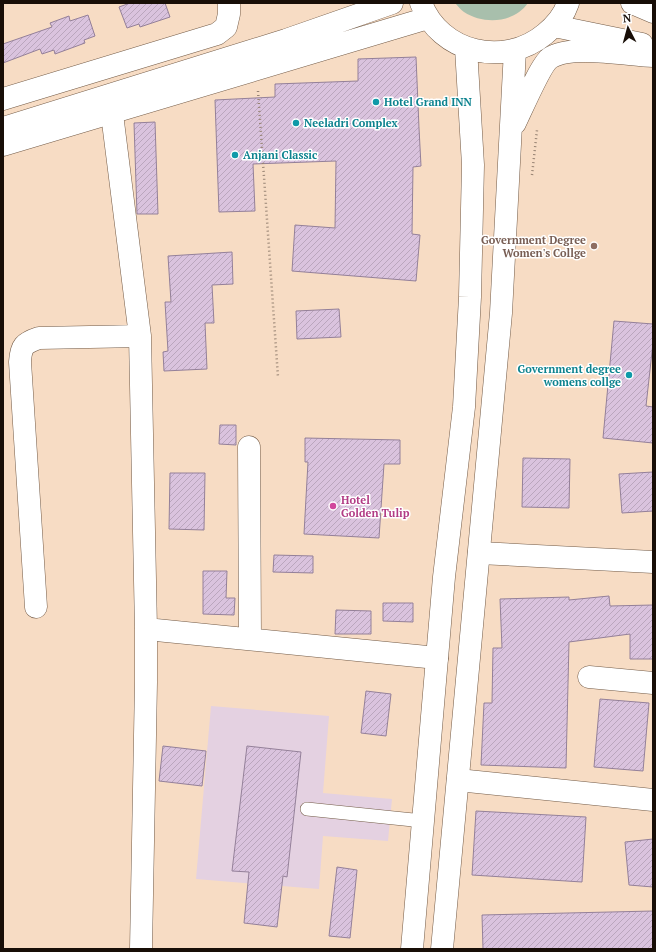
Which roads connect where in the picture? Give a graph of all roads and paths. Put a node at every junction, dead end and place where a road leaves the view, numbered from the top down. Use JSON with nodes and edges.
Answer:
{"nodes":[{"id":1,"x":228,"y":3,"type":"edge"},
{"id":2,"x":392,"y":3,"type":"edge"},
{"id":3,"x":568,"y":3,"type":"edge"},
{"id":4,"x":632,"y":3,"type":"edge"},
{"id":5,"x":424,"y":11,"type":"edge"},
{"id":6,"x":653,"y":12,"type":"edge"},
{"id":7,"x":554,"y":26,"type":"junction"},
{"id":8,"x":653,"y":47,"type":"edge"},
{"id":9,"x":466,"y":48,"type":"junction"},
{"id":10,"x":515,"y":50,"type":"junction"},
{"id":11,"x":653,"y":56,"type":"edge"},
{"id":12,"x":257,"y":69,"type":"junction"},
{"id":13,"x":3,"y":99,"type":"edge"},
{"id":14,"x":110,"y":105,"type":"junction"},
{"id":15,"x":3,"y":128,"type":"edge"},
{"id":16,"x":511,"y":134,"type":"junction"},
{"id":17,"x":3,"y":145,"type":"edge"},
{"id":18,"x":140,"y":336,"type":"junction"},
{"id":19,"x":278,"y":377,"type":"dead end"},
{"id":20,"x":249,"y":447,"type":"dead end"},
{"id":21,"x":479,"y":553,"type":"junction"},
{"id":22,"x":653,"y":562,"type":"edge"},
{"id":23,"x":36,"y":607,"type":"dead end"},
{"id":24,"x":146,"y":629,"type":"junction"},
{"id":25,"x":250,"y":640,"type":"junction"},
{"id":26,"x":437,"y":658,"type":"junction"},
{"id":27,"x":589,"y":677,"type":"dead end"},
{"id":28,"x":653,"y":683,"type":"edge"},
{"id":29,"x":458,"y":780,"type":"junction"},
{"id":30,"x":653,"y":800,"type":"edge"},
{"id":31,"x":307,"y":808,"type":"dead end"},
{"id":32,"x":423,"y":821,"type":"junction"},
{"id":33,"x":141,"y":949,"type":"edge"},
{"id":34,"x":412,"y":949,"type":"edge"},
{"id":35,"x":442,"y":949,"type":"edge"}],
"edges":[{"from":1,"to":13,"type":"street"},
{"from":2,"to":14,"type":"street"},
{"from":3,"to":7,"type":"street"},
{"from":4,"to":6,"type":"street"},
{"from":5,"to":9,"type":"street"},
{"from":5,"to":12,"type":"street"},
{"from":7,"to":8,"type":"street"},
{"from":7,"to":10,"type":"street"},
{"from":9,"to":10,"type":"street"},
{"from":9,"to":26,"type":"street"},
{"from":10,"to":16,"type":"street"},
{"from":11,"to":16,"type":"street"},
{"from":12,"to":14,"type":"street"},
{"from":12,"to":19,"type":"path"},
{"from":14,"to":15,"type":"street"},
{"from":14,"to":17,"type":"street"},
{"from":14,"to":18,"type":"street"},
{"from":16,"to":21,"type":"street"},
{"from":18,"to":23,"type":"street"},
{"from":18,"to":24,"type":"street"},
{"from":20,"to":25,"type":"street"},
{"from":21,"to":22,"type":"street"},
{"from":21,"to":29,"type":"street"},
{"from":24,"to":25,"type":"street"},
{"from":24,"to":33,"type":"street"},
{"from":25,"to":26,"type":"street"},
{"from":26,"to":32,"type":"street"},
{"from":27,"to":28,"type":"street"},
{"from":29,"to":30,"type":"street"},
{"from":29,"to":35,"type":"street"},
{"from":31,"to":32,"type":"lane"},
{"from":32,"to":34,"type":"street"}]}
